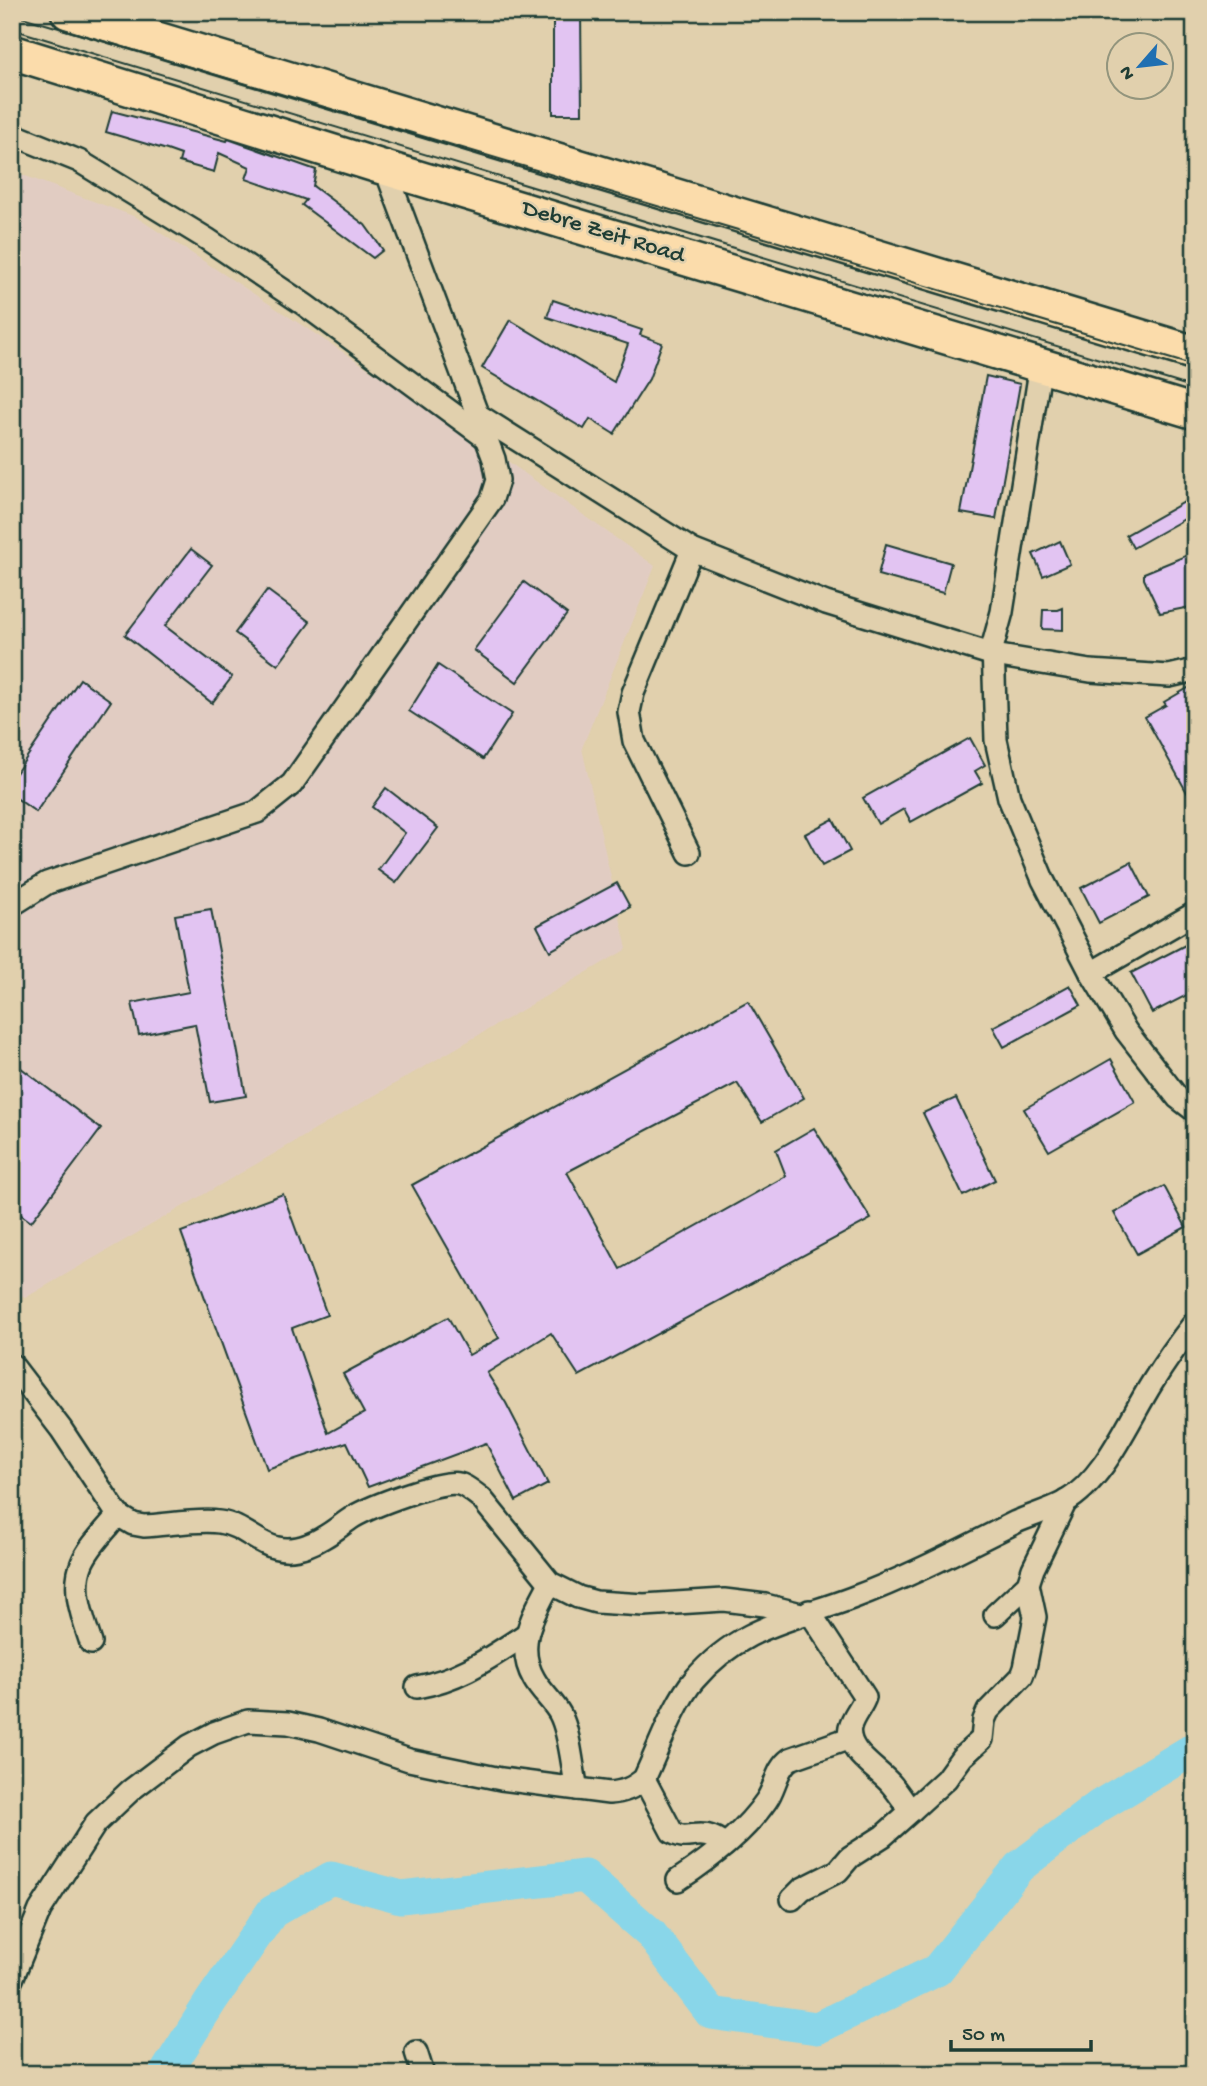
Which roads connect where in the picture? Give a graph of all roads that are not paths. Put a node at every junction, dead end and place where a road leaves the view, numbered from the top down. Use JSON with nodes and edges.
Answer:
{"nodes":[{"id":1,"x":68,"y":12,"type":"edge"},
{"id":2,"x":12,"y":52,"type":"edge"},
{"id":3,"x":12,"y":134,"type":"edge"},
{"id":4,"x":385,"y":168,"type":"junction"},
{"id":5,"x":1195,"y":353,"type":"edge"},
{"id":6,"x":1041,"y":364,"type":"junction"},
{"id":7,"x":1195,"y":412,"type":"edge"},
{"id":8,"x":478,"y":415,"type":"junction"},
{"id":9,"x":486,"y":438,"type":"junction"},
{"id":10,"x":692,"y":551,"type":"junction"},
{"id":11,"x":994,"y":655,"type":"junction"},
{"id":12,"x":1195,"y":670,"type":"edge"},
{"id":13,"x":689,"y":853,"type":"dead end"},
{"id":14,"x":12,"y":905,"type":"edge"},
{"id":15,"x":1195,"y":913,"type":"edge"},
{"id":16,"x":1091,"y":973,"type":"junction"},
{"id":17,"x":1195,"y":1111,"type":"edge"},
{"id":18,"x":1191,"y":1330,"type":"edge"},
{"id":19,"x":12,"y":1365,"type":"edge"},
{"id":20,"x":1066,"y":1501,"type":"junction"},
{"id":21,"x":118,"y":1515,"type":"junction"},
{"id":22,"x":550,"y":1583,"type":"junction"},
{"id":23,"x":1028,"y":1584,"type":"junction"},
{"id":24,"x":805,"y":1612,"type":"junction"},
{"id":25,"x":995,"y":1615,"type":"dead end"},
{"id":26,"x":525,"y":1634,"type":"junction"},
{"id":27,"x":90,"y":1643,"type":"dead end"},
{"id":28,"x":417,"y":1687,"type":"dead end"},
{"id":29,"x":850,"y":1738,"type":"junction"},
{"id":30,"x":644,"y":1779,"type":"junction"},
{"id":31,"x":577,"y":1789,"type":"junction"},
{"id":32,"x":911,"y":1811,"type":"junction"},
{"id":33,"x":725,"y":1845,"type":"junction"},
{"id":34,"x":678,"y":1880,"type":"dead end"},
{"id":35,"x":792,"y":1899,"type":"dead end"},
{"id":36,"x":12,"y":1979,"type":"edge"},
{"id":37,"x":416,"y":2052,"type":"dead end"},
{"id":38,"x":423,"y":2074,"type":"edge"}],
"edges":[{"from":1,"to":5,"type":"main road"},
{"from":2,"to":4,"type":"main road","name":"Debre Zeit Road"},
{"from":3,"to":9,"type":"street"},
{"from":4,"to":6,"type":"main road","name":"Debre Zeit Road"},
{"from":4,"to":8,"type":"street"},
{"from":6,"to":7,"type":"main road","name":"Debre Zeit Road"},
{"from":6,"to":11,"type":"street"},
{"from":8,"to":9,"type":"street"},
{"from":8,"to":10,"type":"street"},
{"from":9,"to":14,"type":"street"},
{"from":10,"to":11,"type":"street"},
{"from":10,"to":13,"type":"street"},
{"from":11,"to":12,"type":"street"},
{"from":11,"to":16,"type":"street"},
{"from":15,"to":16,"type":"street"},
{"from":16,"to":17,"type":"street"},
{"from":18,"to":20,"type":"street"},
{"from":19,"to":21,"type":"street"},
{"from":20,"to":23,"type":"street"},
{"from":20,"to":24,"type":"street"},
{"from":21,"to":22,"type":"street"},
{"from":21,"to":27,"type":"street"},
{"from":22,"to":24,"type":"street"},
{"from":22,"to":26,"type":"street"},
{"from":23,"to":25,"type":"street"},
{"from":23,"to":32,"type":"street"},
{"from":24,"to":29,"type":"street"},
{"from":24,"to":30,"type":"street"},
{"from":26,"to":28,"type":"street"},
{"from":26,"to":31,"type":"street"},
{"from":29,"to":32,"type":"street"},
{"from":29,"to":33,"type":"street"},
{"from":30,"to":31,"type":"street"},
{"from":30,"to":33,"type":"street"},
{"from":31,"to":36,"type":"street"},
{"from":32,"to":35,"type":"street"},
{"from":33,"to":34,"type":"street"},
{"from":37,"to":38,"type":"street"}]}
